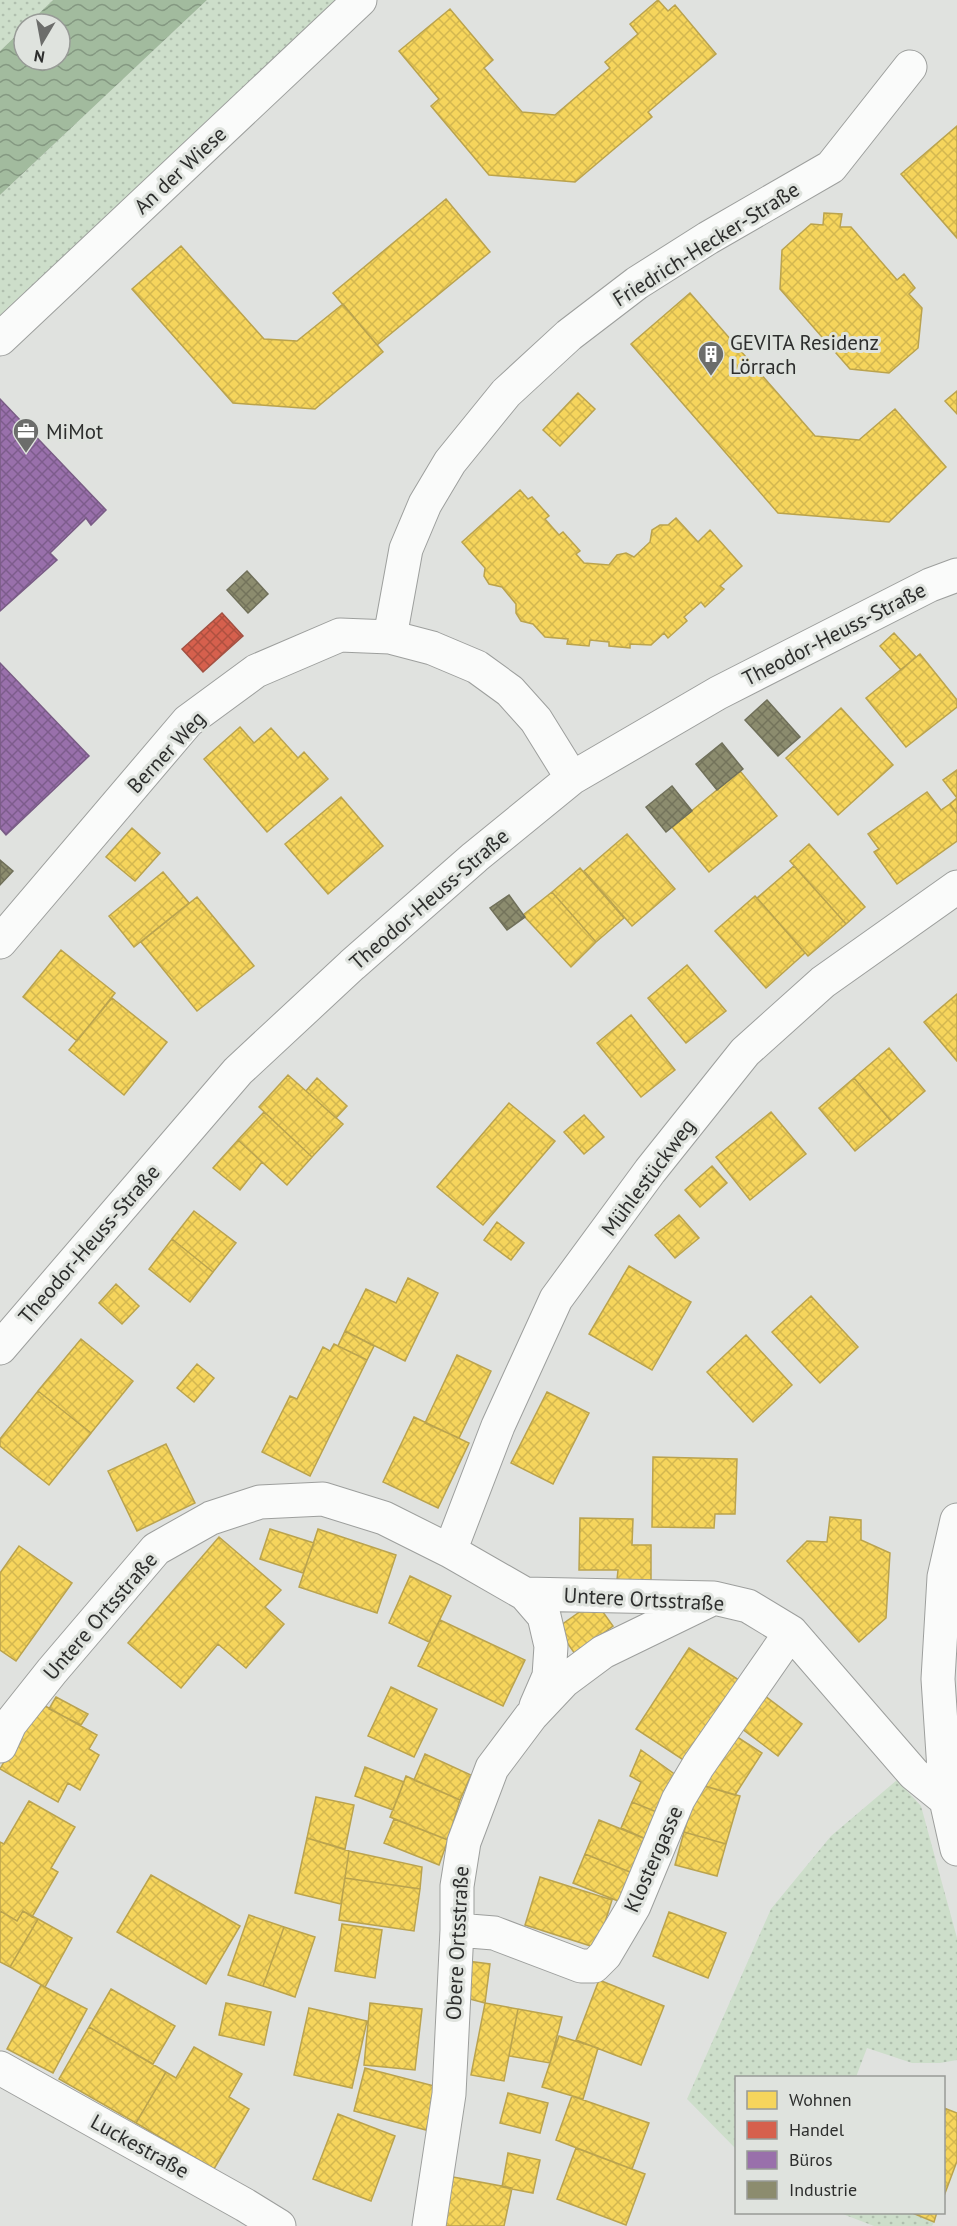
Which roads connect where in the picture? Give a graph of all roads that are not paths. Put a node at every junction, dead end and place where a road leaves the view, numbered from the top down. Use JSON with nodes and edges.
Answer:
{"nodes":[{"id":1,"x":360,"y":0,"type":"edge"},
{"id":2,"x":910,"y":67,"type":"dead end"},
{"id":3,"x":0,"y":339,"type":"edge"},
{"id":4,"x":957,"y":575,"type":"edge"},
{"id":5,"x":390,"y":637,"type":"junction"},
{"id":6,"x":572,"y":778,"type":"junction"},
{"id":7,"x":957,"y":887,"type":"edge"},
{"id":8,"x":0,"y":942,"type":"edge"},
{"id":9,"x":0,"y":1348,"type":"edge"},
{"id":10,"x":957,"y":1520,"type":"edge"},
{"id":11,"x":450,"y":1551,"type":"junction"},
{"id":12,"x":525,"y":1594,"type":"junction"},
{"id":13,"x":714,"y":1598,"type":"junction"},
{"id":14,"x":791,"y":1632,"type":"junction"},
{"id":15,"x":531,"y":1716,"type":"junction"},
{"id":16,"x":0,"y":1746,"type":"edge"},
{"id":17,"x":946,"y":1800,"type":"junction"},
{"id":18,"x":957,"y":1849,"type":"edge"},
{"id":19,"x":457,"y":1930,"type":"junction"},
{"id":20,"x":0,"y":2068,"type":"edge"},
{"id":21,"x":279,"y":2226,"type":"edge"},
{"id":22,"x":429,"y":2226,"type":"edge"}],
"edges":[{"from":1,"to":3,"type":"street","name":"An der Wiese"},
{"from":2,"to":5,"type":"street","name":"Friedrich-Hecker-Straße"},
{"from":4,"to":6,"type":"street","name":"Theodor-Heuss-Straße"},
{"from":5,"to":6,"type":"street","name":"Berner Weg"},
{"from":5,"to":8,"type":"street","name":"Berner Weg"},
{"from":6,"to":9,"type":"street","name":"Theodor-Heuss-Straße"},
{"from":7,"to":11,"type":"street","name":"Mühlestückweg"},
{"from":10,"to":17,"type":"street"},
{"from":11,"to":12,"type":"street","name":"Untere Ortsstraße"},
{"from":11,"to":16,"type":"street","name":"Untere Ortsstraße"},
{"from":12,"to":13,"type":"street","name":"Untere Ortsstraße"},
{"from":12,"to":15,"type":"street","name":"Untere Ortsstraße"},
{"from":13,"to":14,"type":"street","name":"Untere Ortsstraße"},
{"from":13,"to":15,"type":"street","name":"Obere Ortsstraße"},
{"from":14,"to":17,"type":"street","name":"Untere Ortsstraße"},
{"from":14,"to":19,"type":"street","name":"Klostergasse"},
{"from":15,"to":19,"type":"street","name":"Obere Ortsstraße"},
{"from":17,"to":18,"type":"street"},
{"from":19,"to":22,"type":"street","name":"Obere Ortsstraße"},
{"from":20,"to":21,"type":"street","name":"Luckestraße"}]}
